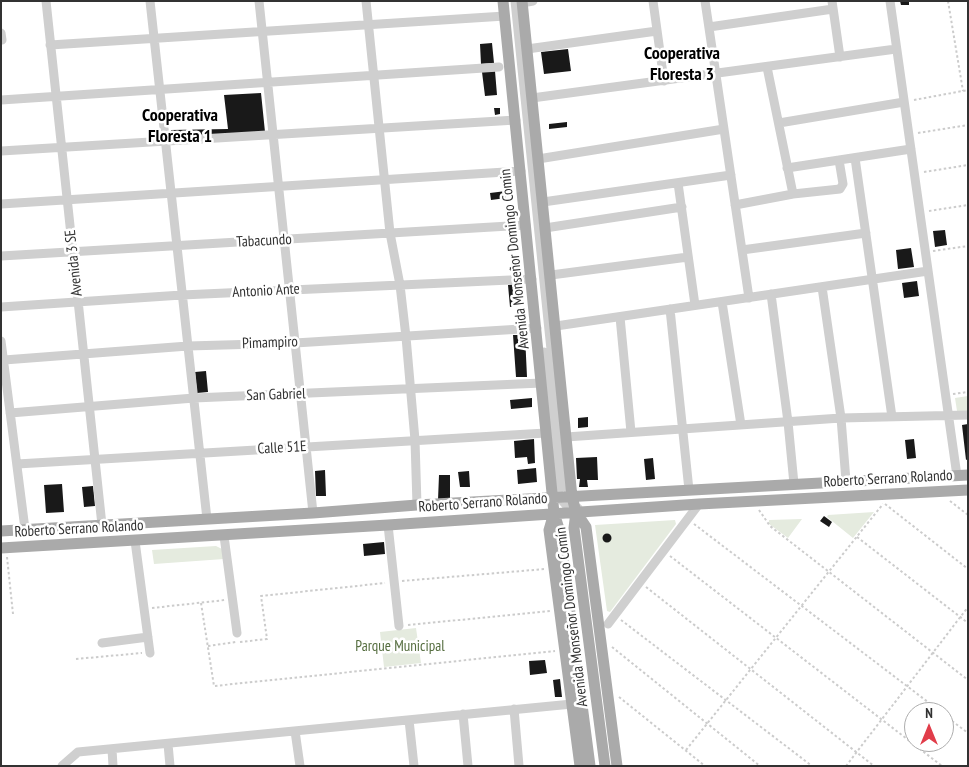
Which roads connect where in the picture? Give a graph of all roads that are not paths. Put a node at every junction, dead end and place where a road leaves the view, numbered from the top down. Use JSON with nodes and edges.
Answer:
{"nodes":[{"id":1,"x":46,"y":1,"type":"edge"},
{"id":2,"x":150,"y":1,"type":"edge"},
{"id":3,"x":259,"y":1,"type":"edge"},
{"id":4,"x":366,"y":1,"type":"edge"},
{"id":5,"x":503,"y":1,"type":"edge"},
{"id":6,"x":508,"y":1,"type":"edge"},
{"id":7,"x":653,"y":1,"type":"edge"},
{"id":8,"x":705,"y":1,"type":"edge"},
{"id":9,"x":890,"y":1,"type":"edge"},
{"id":10,"x":523,"y":2,"type":"edge"},
{"id":11,"x":832,"y":5,"type":"edge"},
{"id":12,"x":505,"y":16,"type":"junction"},
{"id":13,"x":369,"y":25,"type":"junction"},
{"id":14,"x":709,"y":27,"type":"junction"},
{"id":15,"x":657,"y":30,"type":"junction"},
{"id":16,"x":262,"y":32,"type":"junction"},
{"id":17,"x":154,"y":38,"type":"junction"},
{"id":18,"x":50,"y":45,"type":"junction"},
{"id":19,"x":527,"y":49,"type":"junction"},
{"id":20,"x":896,"y":49,"type":"junction"},
{"id":21,"x":840,"y":57,"type":"junction"},
{"id":22,"x":499,"y":67,"type":"dead end"},
{"id":23,"x":767,"y":67,"type":"junction"},
{"id":24,"x":716,"y":74,"type":"junction"},
{"id":25,"x":374,"y":75,"type":"junction"},
{"id":26,"x":664,"y":81,"type":"junction"},
{"id":27,"x":267,"y":82,"type":"junction"},
{"id":28,"x":160,"y":90,"type":"junction"},
{"id":29,"x":56,"y":97,"type":"junction"},
{"id":30,"x":532,"y":98,"type":"junction"},
{"id":31,"x":1,"y":100,"type":"edge"},
{"id":32,"x":904,"y":102,"type":"junction"},
{"id":33,"x":516,"y":120,"type":"junction"},
{"id":34,"x":779,"y":123,"type":"junction"},
{"id":35,"x":379,"y":129,"type":"junction"},
{"id":36,"x":724,"y":129,"type":"junction"},
{"id":37,"x":273,"y":136,"type":"junction"},
{"id":38,"x":166,"y":142,"type":"junction"},
{"id":39,"x":61,"y":148,"type":"junction"},
{"id":40,"x":911,"y":149,"type":"junction"},
{"id":41,"x":1,"y":151,"type":"edge"},
{"id":42,"x":855,"y":158,"type":"junction"},
{"id":43,"x":538,"y":159,"type":"junction"},
{"id":44,"x":839,"y":160,"type":"junction"},
{"id":45,"x":787,"y":168,"type":"junction"},
{"id":46,"x":521,"y":171,"type":"junction"},
{"id":47,"x":731,"y":175,"type":"junction"},
{"id":48,"x":384,"y":180,"type":"junction"},
{"id":49,"x":678,"y":183,"type":"junction"},
{"id":50,"x":278,"y":186,"type":"junction"},
{"id":51,"x":171,"y":193,"type":"junction"},
{"id":52,"x":792,"y":194,"type":"junction"},
{"id":53,"x":67,"y":200,"type":"junction"},
{"id":54,"x":543,"y":202,"type":"junction"},
{"id":55,"x":1,"y":204,"type":"edge"},
{"id":56,"x":735,"y":205,"type":"junction"},
{"id":57,"x":682,"y":207,"type":"junction"},
{"id":58,"x":526,"y":225,"type":"junction"},
{"id":59,"x":545,"y":228,"type":"junction"},
{"id":60,"x":390,"y":233,"type":"junction"},
{"id":61,"x":866,"y":233,"type":"junction"},
{"id":62,"x":284,"y":240,"type":"junction"},
{"id":63,"x":177,"y":246,"type":"junction"},
{"id":64,"x":742,"y":250,"type":"junction"},
{"id":65,"x":73,"y":252,"type":"junction"},
{"id":66,"x":1,"y":256,"type":"edge"},
{"id":67,"x":688,"y":257,"type":"junction"},
{"id":68,"x":928,"y":272,"type":"junction"},
{"id":69,"x":551,"y":275,"type":"junction"},
{"id":70,"x":532,"y":279,"type":"junction"},
{"id":71,"x":872,"y":280,"type":"junction"},
{"id":72,"x":400,"y":285,"type":"junction"},
{"id":73,"x":822,"y":287,"type":"junction"},
{"id":74,"x":289,"y":290,"type":"junction"},
{"id":75,"x":771,"y":294,"type":"junction"},
{"id":76,"x":182,"y":295,"type":"junction"},
{"id":77,"x":748,"y":298,"type":"junction"},
{"id":78,"x":78,"y":302,"type":"junction"},
{"id":79,"x":722,"y":302,"type":"junction"},
{"id":80,"x":696,"y":306,"type":"junction"},
{"id":81,"x":1,"y":307,"type":"edge"},
{"id":82,"x":670,"y":309,"type":"junction"},
{"id":83,"x":620,"y":316,"type":"junction"},
{"id":84,"x":556,"y":326,"type":"junction"},
{"id":85,"x":537,"y":328,"type":"junction"},
{"id":86,"x":406,"y":337,"type":"junction"},
{"id":87,"x":1,"y":341,"type":"edge"},
{"id":88,"x":295,"y":343,"type":"junction"},
{"id":89,"x":188,"y":346,"type":"junction"},
{"id":90,"x":84,"y":353,"type":"junction"},
{"id":91,"x":4,"y":360,"type":"junction"},
{"id":92,"x":542,"y":383,"type":"junction"},
{"id":93,"x":410,"y":389,"type":"junction"},
{"id":94,"x":300,"y":394,"type":"junction"},
{"id":95,"x":194,"y":398,"type":"junction"},
{"id":96,"x":90,"y":406,"type":"junction"},
{"id":97,"x":10,"y":413,"type":"junction"},
{"id":98,"x":948,"y":415,"type":"junction"},
{"id":99,"x":968,"y":415,"type":"edge"},
{"id":100,"x":892,"y":417,"type":"junction"},
{"id":101,"x":841,"y":418,"type":"junction"},
{"id":102,"x":788,"y":422,"type":"junction"},
{"id":103,"x":741,"y":425,"type":"junction"},
{"id":104,"x":683,"y":429,"type":"junction"},
{"id":105,"x":631,"y":432,"type":"junction"},
{"id":106,"x":546,"y":433,"type":"junction"},
{"id":107,"x":566,"y":436,"type":"junction"},
{"id":108,"x":415,"y":440,"type":"junction"},
{"id":109,"x":306,"y":447,"type":"junction"},
{"id":110,"x":200,"y":453,"type":"junction"},
{"id":111,"x":95,"y":459,"type":"junction"},
{"id":112,"x":16,"y":464,"type":"junction"},
{"id":113,"x":964,"y":477,"type":"edge"},
{"id":114,"x":846,"y":481,"type":"junction"},
{"id":115,"x":794,"y":484,"type":"junction"},
{"id":116,"x":968,"y":488,"type":"edge"},
{"id":117,"x":689,"y":490,"type":"junction"},
{"id":118,"x":572,"y":497,"type":"junction"},
{"id":119,"x":556,"y":498,"type":"junction"},
{"id":120,"x":700,"y":504,"type":"junction"},
{"id":121,"x":417,"y":505,"type":"junction"},
{"id":122,"x":576,"y":510,"type":"junction"},
{"id":123,"x":313,"y":513,"type":"junction"},
{"id":124,"x":554,"y":513,"type":"junction"},
{"id":125,"x":207,"y":519,"type":"junction"},
{"id":126,"x":102,"y":525,"type":"junction"},
{"id":127,"x":388,"y":525,"type":"junction"},
{"id":128,"x":25,"y":529,"type":"junction"},
{"id":129,"x":1,"y":531,"type":"edge"},
{"id":130,"x":224,"y":536,"type":"junction"},
{"id":131,"x":134,"y":540,"type":"junction"},
{"id":132,"x":3,"y":547,"type":"edge"},
{"id":133,"x":608,"y":624,"type":"dead end"},
{"id":134,"x":399,"y":626,"type":"road end"},
{"id":135,"x":237,"y":633,"type":"dead end"},
{"id":136,"x":148,"y":636,"type":"junction"},
{"id":137,"x":102,"y":643,"type":"dead end"},
{"id":138,"x":150,"y":653,"type":"road end"},
{"id":139,"x":572,"y":704,"type":"junction"},
{"id":140,"x":514,"y":709,"type":"junction"},
{"id":141,"x":463,"y":714,"type":"junction"},
{"id":142,"x":410,"y":720,"type":"junction"},
{"id":143,"x":605,"y":720,"type":"junction"},
{"id":144,"x":295,"y":732,"type":"junction"},
{"id":145,"x":168,"y":744,"type":"junction"},
{"id":146,"x":112,"y":749,"type":"junction"},
{"id":147,"x":585,"y":763,"type":"edge"},
{"id":148,"x":62,"y":766,"type":"edge"},
{"id":149,"x":113,"y":766,"type":"edge"},
{"id":150,"x":170,"y":766,"type":"edge"},
{"id":151,"x":300,"y":766,"type":"edge"},
{"id":152,"x":414,"y":766,"type":"edge"},
{"id":153,"x":468,"y":766,"type":"edge"},
{"id":154,"x":519,"y":766,"type":"edge"},
{"id":155,"x":605,"y":766,"type":"edge"},
{"id":156,"x":617,"y":766,"type":"edge"}],
"edges":[{"from":1,"to":18,"type":"street","name":"Avenida 3 SE"},
{"from":2,"to":17,"type":"street"},
{"from":3,"to":16,"type":"street"},
{"from":4,"to":13,"type":"street"},
{"from":5,"to":12,"type":"main road","name":"Avenida Monseñor Domingo Comin"},
{"from":6,"to":119,"type":"street","name":"Avenida Monseñor Domingo Comin"},
{"from":7,"to":15,"type":"street"},
{"from":8,"to":14,"type":"street"},
{"from":9,"to":20,"type":"street"},
{"from":10,"to":19,"type":"main road","name":"Avenida Monseñor Domingo Comin"},
{"from":10,"to":118,"type":"street","name":"Avenida Monseñor Domingo Comin"},
{"from":11,"to":14,"type":"street"},
{"from":11,"to":21,"type":"street"},
{"from":12,"to":13,"type":"street"},
{"from":12,"to":33,"type":"main road","name":"Avenida Monseñor Domingo Comin"},
{"from":13,"to":16,"type":"street"},
{"from":13,"to":25,"type":"street"},
{"from":14,"to":24,"type":"street"},
{"from":15,"to":19,"type":"street"},
{"from":15,"to":26,"type":"street"},
{"from":16,"to":17,"type":"street"},
{"from":16,"to":27,"type":"street"},
{"from":17,"to":18,"type":"street"},
{"from":17,"to":28,"type":"street"},
{"from":18,"to":29,"type":"street","name":"Avenida 3 SE"},
{"from":19,"to":30,"type":"main road","name":"Avenida Monseñor Domingo Comin"},
{"from":20,"to":21,"type":"street"},
{"from":20,"to":32,"type":"street"},
{"from":21,"to":23,"type":"street"},
{"from":22,"to":25,"type":"street"},
{"from":23,"to":24,"type":"street"},
{"from":23,"to":34,"type":"street"},
{"from":24,"to":26,"type":"street"},
{"from":24,"to":36,"type":"street"},
{"from":25,"to":27,"type":"street"},
{"from":25,"to":35,"type":"street"},
{"from":26,"to":30,"type":"street"},
{"from":27,"to":28,"type":"street"},
{"from":27,"to":37,"type":"street"},
{"from":28,"to":29,"type":"street"},
{"from":28,"to":38,"type":"street"},
{"from":29,"to":31,"type":"street"},
{"from":29,"to":39,"type":"street","name":"Avenida 3 SE"},
{"from":30,"to":43,"type":"main road","name":"Avenida Monseñor Domingo Comin"},
{"from":32,"to":34,"type":"street"},
{"from":32,"to":40,"type":"street"},
{"from":33,"to":35,"type":"street"},
{"from":33,"to":46,"type":"main road","name":"Avenida Monseñor Domingo Comin"},
{"from":34,"to":45,"type":"street"},
{"from":35,"to":37,"type":"street"},
{"from":35,"to":48,"type":"street"},
{"from":36,"to":43,"type":"street"},
{"from":36,"to":47,"type":"street"},
{"from":37,"to":38,"type":"street"},
{"from":37,"to":50,"type":"street"},
{"from":38,"to":39,"type":"street"},
{"from":38,"to":51,"type":"street"},
{"from":39,"to":41,"type":"street"},
{"from":39,"to":53,"type":"street","name":"Avenida 3 SE"},
{"from":40,"to":42,"type":"street"},
{"from":40,"to":68,"type":"street"},
{"from":42,"to":44,"type":"street"},
{"from":42,"to":61,"type":"street"},
{"from":43,"to":54,"type":"main road","name":"Avenida Monseñor Domingo Comin"},
{"from":44,"to":45,"type":"street"},
{"from":44,"to":52,"type":"street"},
{"from":45,"to":52,"type":"street"},
{"from":46,"to":48,"type":"street"},
{"from":46,"to":58,"type":"main road","name":"Avenida Monseñor Domingo Comin"},
{"from":47,"to":49,"type":"street"},
{"from":47,"to":56,"type":"street"},
{"from":48,"to":50,"type":"street"},
{"from":48,"to":60,"type":"street"},
{"from":49,"to":54,"type":"street"},
{"from":49,"to":57,"type":"street"},
{"from":50,"to":51,"type":"street"},
{"from":50,"to":62,"type":"street"},
{"from":51,"to":53,"type":"street"},
{"from":51,"to":63,"type":"street"},
{"from":52,"to":56,"type":"street"},
{"from":53,"to":55,"type":"street"},
{"from":53,"to":65,"type":"street","name":"Avenida 3 SE"},
{"from":54,"to":59,"type":"main road","name":"Avenida Monseñor Domingo Comin"},
{"from":56,"to":64,"type":"street"},
{"from":57,"to":59,"type":"street"},
{"from":57,"to":67,"type":"street"},
{"from":58,"to":60,"type":"street","name":"Tabacundo"},
{"from":58,"to":70,"type":"main road","name":"Avenida Monseñor Domingo Comin"},
{"from":59,"to":69,"type":"main road","name":"Avenida Monseñor Domingo Comin"},
{"from":60,"to":62,"type":"street","name":"Tabacundo"},
{"from":60,"to":72,"type":"street"},
{"from":61,"to":64,"type":"street"},
{"from":61,"to":71,"type":"street"},
{"from":62,"to":63,"type":"street","name":"Tabacundo"},
{"from":62,"to":74,"type":"street"},
{"from":63,"to":65,"type":"street","name":"Tabacundo"},
{"from":63,"to":76,"type":"street"},
{"from":64,"to":77,"type":"street"},
{"from":65,"to":66,"type":"street","name":"Tabacundo"},
{"from":65,"to":78,"type":"street","name":"Avenida 3 SE"},
{"from":67,"to":69,"type":"street"},
{"from":67,"to":80,"type":"street"},
{"from":68,"to":71,"type":"street"},
{"from":68,"to":98,"type":"street"},
{"from":69,"to":84,"type":"main road","name":"Avenida Monseñor Domingo Comin"},
{"from":70,"to":72,"type":"street","name":"Antonio Ante"},
{"from":70,"to":85,"type":"main road","name":"Avenida Monseñor Domingo Comin"},
{"from":71,"to":73,"type":"street"},
{"from":71,"to":100,"type":"street"},
{"from":72,"to":74,"type":"street","name":"Antonio Ante"},
{"from":72,"to":86,"type":"street"},
{"from":73,"to":75,"type":"street"},
{"from":73,"to":101,"type":"street"},
{"from":74,"to":76,"type":"street","name":"Antonio Ante"},
{"from":74,"to":88,"type":"street"},
{"from":75,"to":77,"type":"street"},
{"from":75,"to":102,"type":"street"},
{"from":76,"to":78,"type":"street","name":"Antonio Ante"},
{"from":76,"to":89,"type":"street"},
{"from":77,"to":79,"type":"street"},
{"from":78,"to":81,"type":"street","name":"Antonio Ante"},
{"from":78,"to":90,"type":"street","name":"Avenida 3 SE"},
{"from":79,"to":80,"type":"street"},
{"from":79,"to":103,"type":"street"},
{"from":80,"to":82,"type":"street"},
{"from":82,"to":83,"type":"street"},
{"from":82,"to":104,"type":"street"},
{"from":83,"to":84,"type":"street"},
{"from":83,"to":105,"type":"street"},
{"from":84,"to":107,"type":"main road","name":"Avenida Monseñor Domingo Comin"},
{"from":85,"to":86,"type":"street","name":"Pimampiro"},
{"from":85,"to":92,"type":"main road","name":"Avenida Monseñor Domingo Comin"},
{"from":86,"to":88,"type":"street","name":"Pimampiro"},
{"from":86,"to":93,"type":"street"},
{"from":87,"to":91,"type":"street"},
{"from":88,"to":89,"type":"street","name":"Pimampiro"},
{"from":88,"to":94,"type":"street"},
{"from":89,"to":90,"type":"street","name":"Pimampiro"},
{"from":89,"to":95,"type":"street"},
{"from":90,"to":91,"type":"street","name":"Pimampiro"},
{"from":90,"to":96,"type":"street","name":"Avenida 3 SE"},
{"from":91,"to":97,"type":"street"},
{"from":92,"to":93,"type":"street","name":"San Gabriel"},
{"from":92,"to":106,"type":"main road","name":"Avenida Monseñor Domingo Comin"},
{"from":93,"to":94,"type":"street","name":"San Gabriel"},
{"from":93,"to":108,"type":"street"},
{"from":94,"to":95,"type":"street","name":"San Gabriel"},
{"from":94,"to":109,"type":"street"},
{"from":95,"to":96,"type":"street","name":"San Gabriel"},
{"from":95,"to":110,"type":"street"},
{"from":96,"to":97,"type":"street","name":"San Gabriel"},
{"from":96,"to":111,"type":"street","name":"Avenida 3 SE"},
{"from":97,"to":112,"type":"street"},
{"from":98,"to":99,"type":"street"},
{"from":98,"to":100,"type":"street"},
{"from":98,"to":113,"type":"street"},
{"from":100,"to":101,"type":"street"},
{"from":101,"to":102,"type":"street"},
{"from":101,"to":114,"type":"street"},
{"from":102,"to":103,"type":"street"},
{"from":102,"to":115,"type":"street"},
{"from":103,"to":104,"type":"street"},
{"from":104,"to":105,"type":"street"},
{"from":104,"to":117,"type":"street"},
{"from":105,"to":107,"type":"street"},
{"from":106,"to":108,"type":"street","name":"Calle 51E"},
{"from":106,"to":119,"type":"main road","name":"Avenida Monseñor Domingo Comin"},
{"from":107,"to":118,"type":"main road","name":"Avenida Monseñor Domingo Comin"},
{"from":108,"to":109,"type":"street","name":"Calle 51E"},
{"from":108,"to":121,"type":"street"},
{"from":109,"to":110,"type":"street","name":"Calle 51E"},
{"from":109,"to":123,"type":"street"},
{"from":110,"to":111,"type":"street","name":"Calle 51E"},
{"from":110,"to":125,"type":"street"},
{"from":111,"to":112,"type":"street","name":"Calle 51E"},
{"from":111,"to":126,"type":"street","name":"Avenida 3 SE"},
{"from":112,"to":128,"type":"street"},
{"from":113,"to":114,"type":"main road","name":"Roberto Serrano Rolando"},
{"from":113,"to":118,"type":"street","name":"Roberto Serrano Rolando"},
{"from":114,"to":115,"type":"main road","name":"Roberto Serrano Rolando"},
{"from":115,"to":117,"type":"main road","name":"Roberto Serrano Rolando"},
{"from":116,"to":120,"type":"main road","name":"Roberto Serrano Rolando"},
{"from":116,"to":122,"type":"street","name":"Roberto Serrano Rolando"},
{"from":117,"to":118,"type":"main road","name":"Roberto Serrano Rolando"},
{"from":118,"to":119,"type":"main road","name":"Roberto Serrano Rolando"},
{"from":118,"to":122,"type":"main road","name":"Avenida Monseñor Domingo Comin"},
{"from":119,"to":121,"type":"main road","name":"Roberto Serrano Rolando"},
{"from":119,"to":122,"type":"street","name":"Roberto Serrano Rolando"},
{"from":119,"to":124,"type":"main road","name":"Avenida Monseñor Domingo Comin"},
{"from":120,"to":122,"type":"main road","name":"Roberto Serrano Rolando"},
{"from":120,"to":133,"type":"street"},
{"from":121,"to":123,"type":"main road","name":"Roberto Serrano Rolando"},
{"from":122,"to":124,"type":"main road","name":"Roberto Serrano Rolando"},
{"from":122,"to":143,"type":"main road","name":"Avenida Monseñor Domingo Comín"},
{"from":122,"to":143,"type":"main road","name":"Avenida Monseñor Domingo Comín"},
{"from":123,"to":125,"type":"main road","name":"Roberto Serrano Rolando"},
{"from":124,"to":127,"type":"main road","name":"Roberto Serrano Rolando"},
{"from":124,"to":139,"type":"main road","name":"Avenida Monseñor Domingo Comín"},
{"from":124,"to":147,"type":"main road","name":"Avenida Monseñor Domingo Comín"},
{"from":125,"to":126,"type":"main road","name":"Roberto Serrano Rolando"},
{"from":126,"to":128,"type":"main road","name":"Roberto Serrano Rolando"},
{"from":127,"to":130,"type":"main road","name":"Roberto Serrano Rolando"},
{"from":127,"to":134,"type":"street"},
{"from":128,"to":129,"type":"main road","name":"Roberto Serrano Rolando"},
{"from":130,"to":131,"type":"main road","name":"Roberto Serrano Rolando"},
{"from":130,"to":135,"type":"street"},
{"from":131,"to":132,"type":"main road","name":"Roberto Serrano Rolando"},
{"from":131,"to":136,"type":"street"},
{"from":136,"to":137,"type":"street"},
{"from":136,"to":138,"type":"street"},
{"from":139,"to":140,"type":"street"},
{"from":139,"to":147,"type":"main road","name":"Avenida Monseñor Domingo Comín"},
{"from":140,"to":141,"type":"street"},
{"from":140,"to":154,"type":"street"},
{"from":141,"to":142,"type":"street"},
{"from":141,"to":153,"type":"street"},
{"from":142,"to":144,"type":"street"},
{"from":142,"to":152,"type":"street"},
{"from":143,"to":155,"type":"main road","name":"Avenida Monseñor Domingo Comín"},
{"from":143,"to":156,"type":"main road","name":"Avenida Monseñor Domingo Comín"},
{"from":144,"to":145,"type":"street"},
{"from":144,"to":151,"type":"street"},
{"from":145,"to":146,"type":"street"},
{"from":145,"to":150,"type":"street"},
{"from":146,"to":148,"type":"street"},
{"from":146,"to":149,"type":"street"}]}
